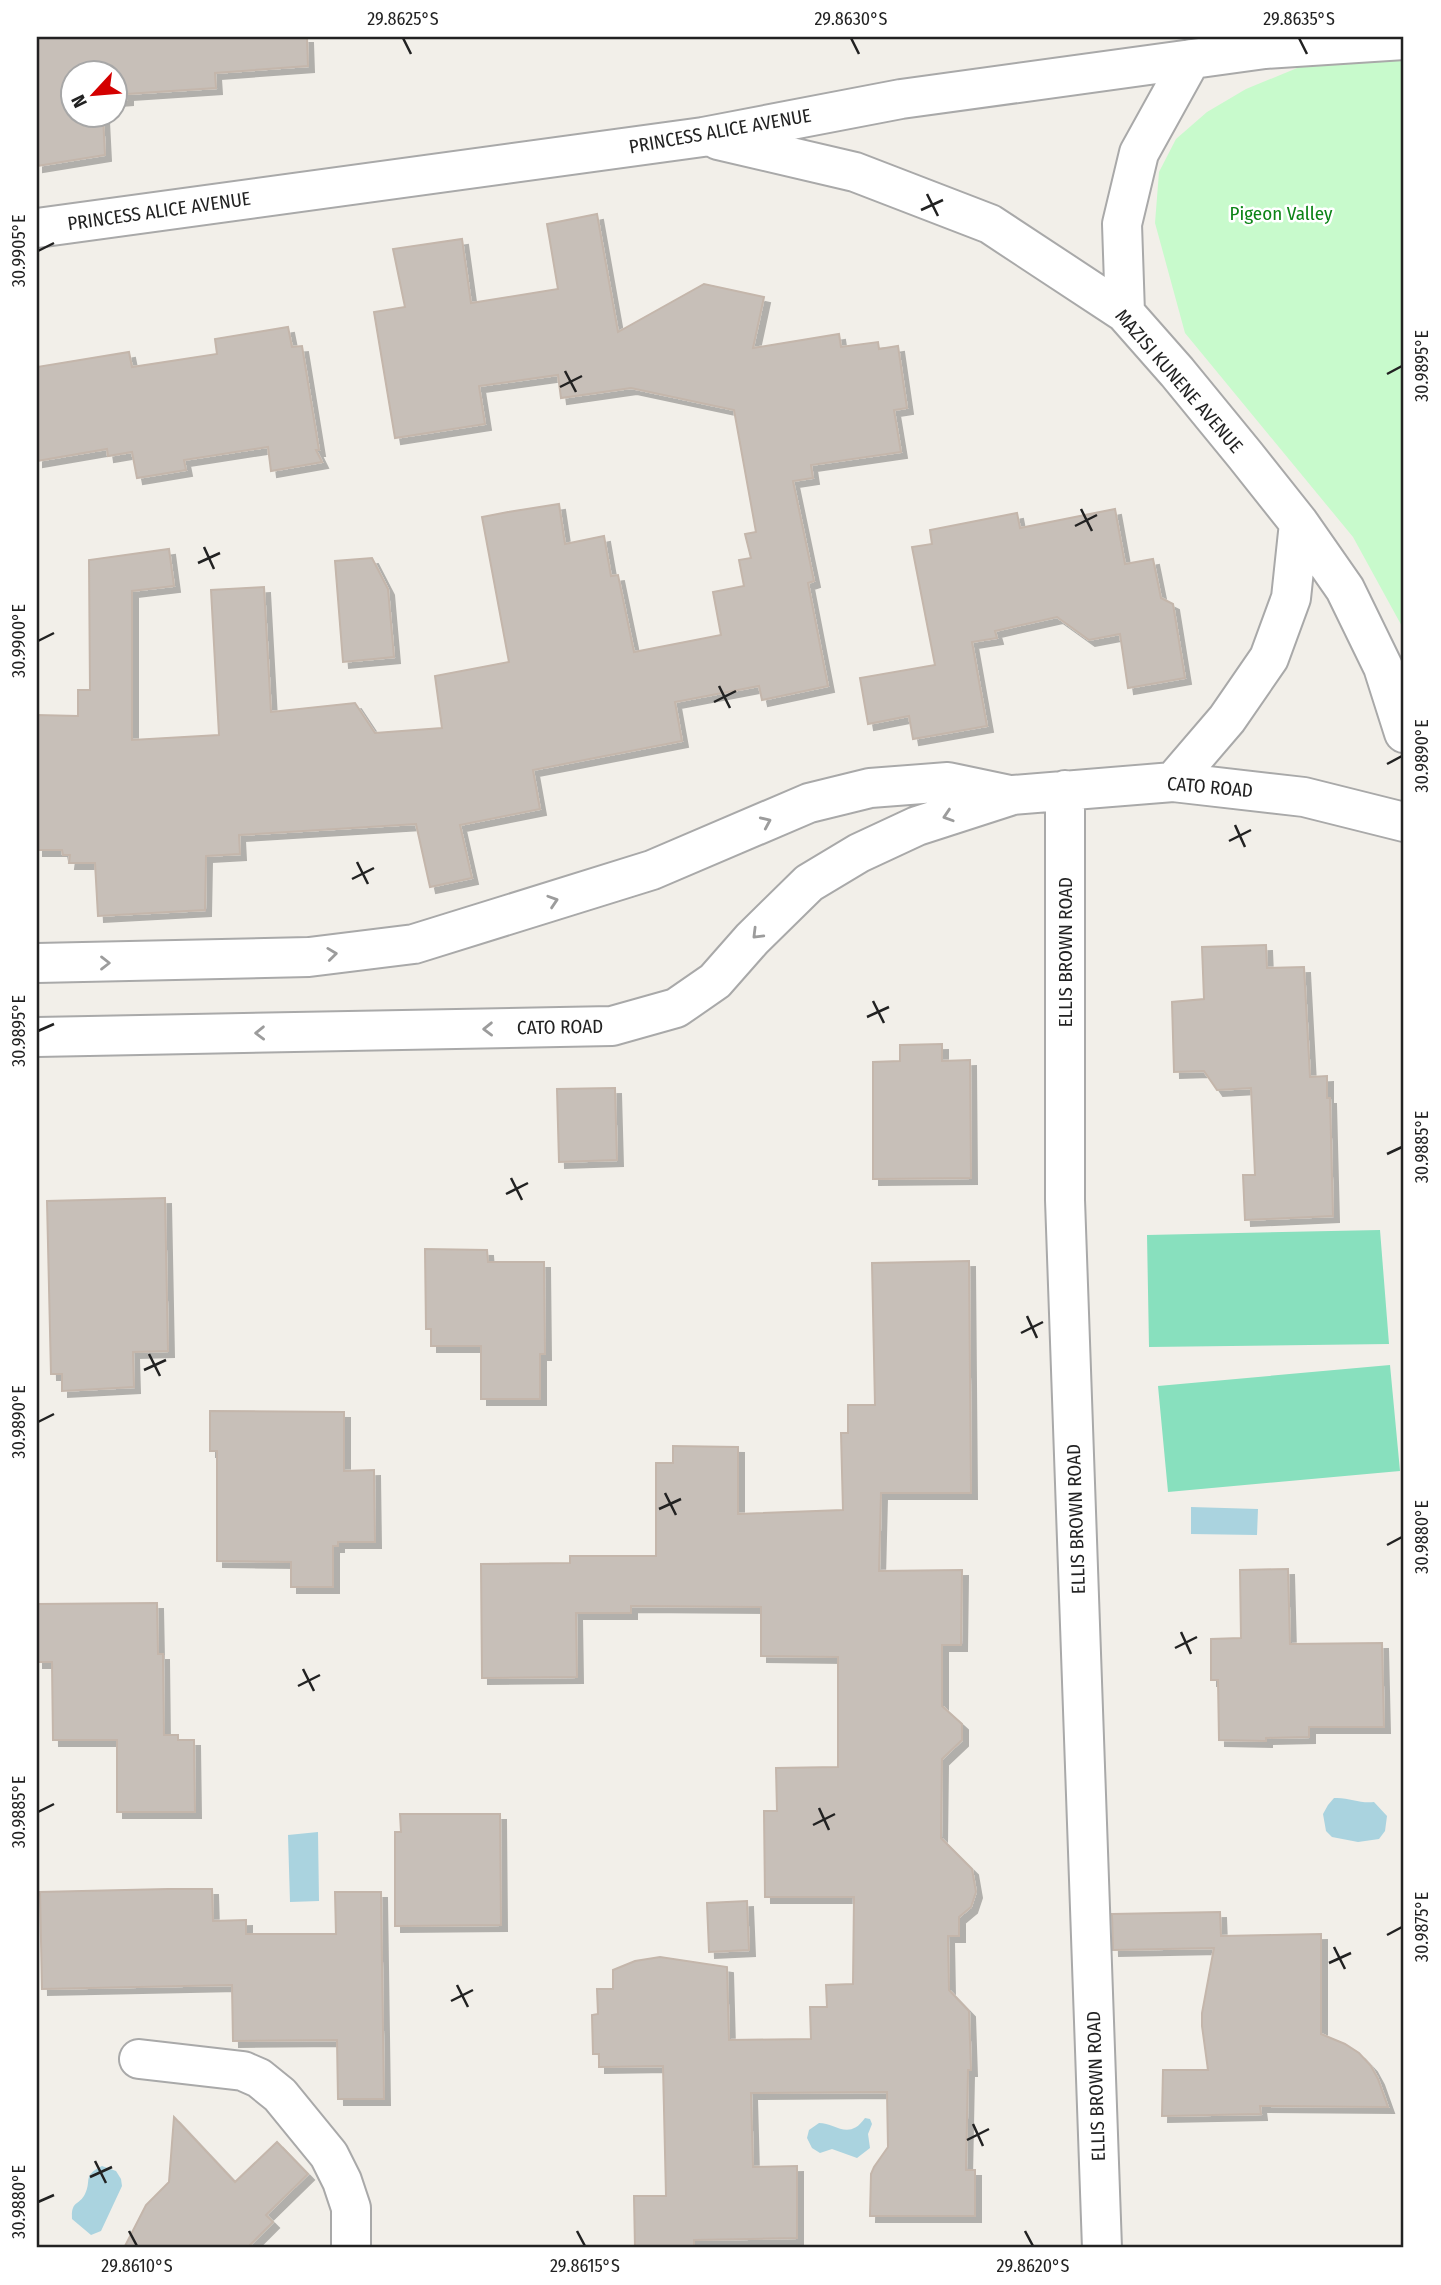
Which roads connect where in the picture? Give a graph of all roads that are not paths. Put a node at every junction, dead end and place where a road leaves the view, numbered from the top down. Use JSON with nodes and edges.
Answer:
{"nodes":[{"id":1,"x":1404,"y":40,"type":"edge"},
{"id":2,"x":1191,"y":59,"type":"junction"},
{"id":3,"x":703,"y":137,"type":"junction"},
{"id":4,"x":37,"y":228,"type":"edge"},
{"id":5,"x":1125,"y":313,"type":"junction"},
{"id":6,"x":1299,"y":523,"type":"junction"},
{"id":7,"x":1404,"y":733,"type":"edge"},
{"id":8,"x":1173,"y":782,"type":"junction"},
{"id":9,"x":1065,"y":790,"type":"junction"},
{"id":10,"x":1013,"y":795,"type":"junction"},
{"id":11,"x":1404,"y":822,"type":"edge"},
{"id":12,"x":37,"y":963,"type":"edge"},
{"id":13,"x":37,"y":1037,"type":"edge"},
{"id":14,"x":139,"y":2059,"type":"dead end"},
{"id":15,"x":351,"y":2248,"type":"edge"},
{"id":16,"x":1102,"y":2248,"type":"edge"}],
"edges":[{"from":1,"to":2,"type":"street","name":"PRINCESS ALICE AVENUE"},
{"from":2,"to":3,"type":"street","name":"PRINCESS ALICE AVENUE"},
{"from":2,"to":5,"type":"street"},
{"from":3,"to":4,"type":"street","name":"PRINCESS ALICE AVENUE"},
{"from":3,"to":5,"type":"street","name":"MAZISI KUNENE AVENUE"},
{"from":5,"to":6,"type":"street","name":"MAZISI KUNENE AVENUE"},
{"from":6,"to":7,"type":"street","name":"MAZISI KUNENE AVENUE"},
{"from":6,"to":8,"type":"street"},
{"from":8,"to":9,"type":"street","name":"CATO ROAD"},
{"from":8,"to":11,"type":"street","name":"CATO ROAD"},
{"from":9,"to":10,"type":"street","name":"CATO ROAD"},
{"from":9,"to":16,"type":"street","name":"ELLIS BROWN ROAD"},
{"from":12,"to":10,"type":"street","name":"CATO ROAD","one_way":true},
{"from":10,"to":13,"type":"street","name":"CATO ROAD","one_way":true},
{"from":14,"to":15,"type":"street"}]}
